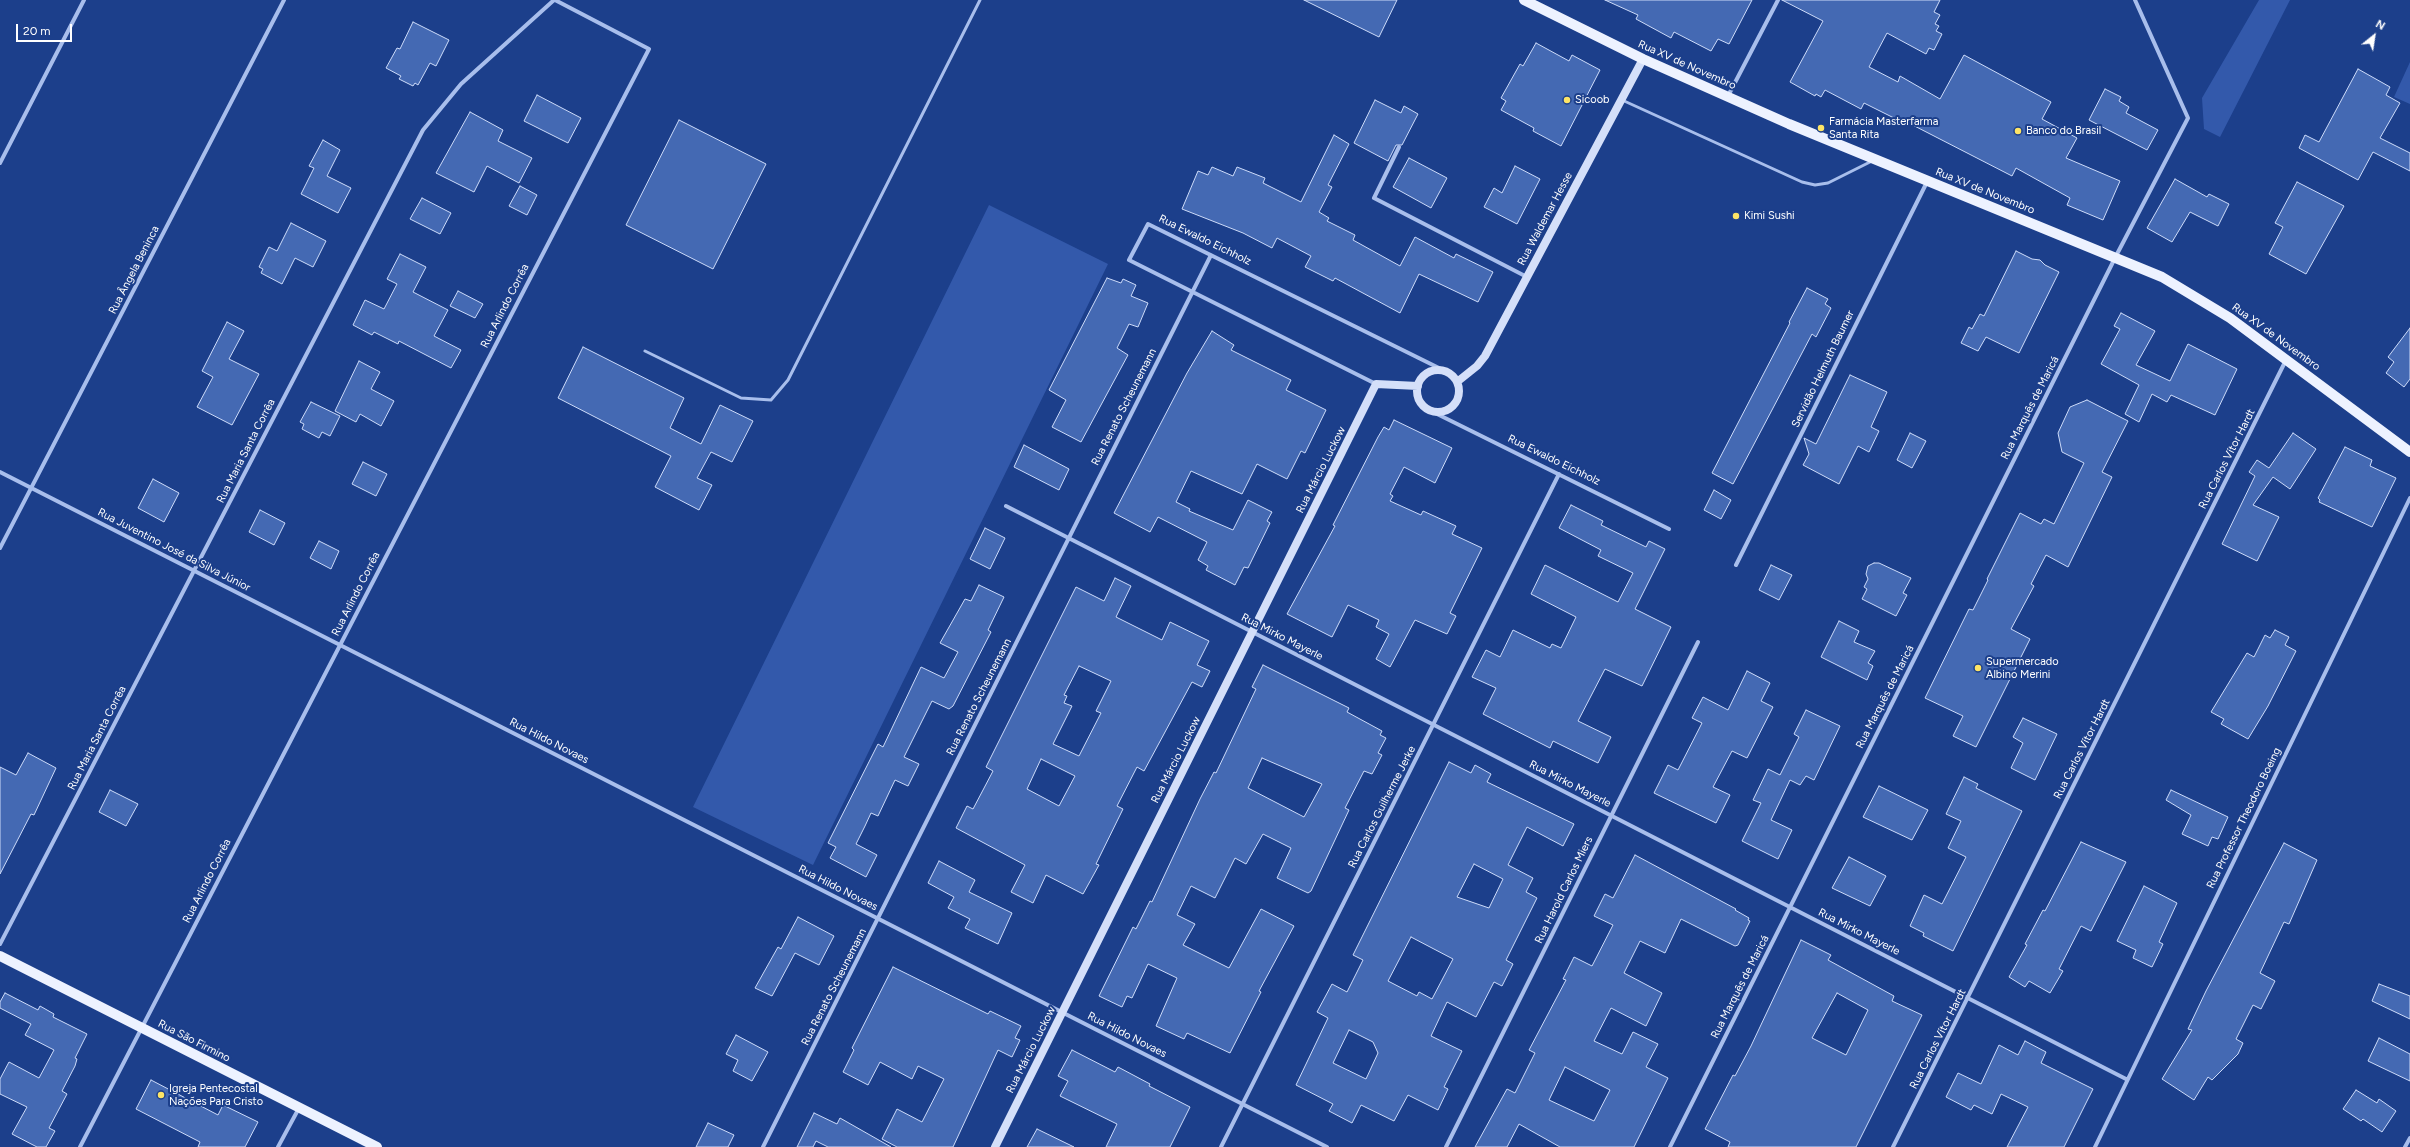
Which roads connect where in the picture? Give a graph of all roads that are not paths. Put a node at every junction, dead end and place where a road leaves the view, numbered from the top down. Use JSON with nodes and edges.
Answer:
{"nodes":[{"id":1,"x":84,"y":0,"type":"edge"},
{"id":2,"x":284,"y":0,"type":"edge"},
{"id":3,"x":554,"y":0,"type":"edge"},
{"id":4,"x":980,"y":0,"type":"edge"},
{"id":5,"x":1524,"y":0,"type":"edge"},
{"id":6,"x":1778,"y":0,"type":"edge"},
{"id":7,"x":2135,"y":0,"type":"edge"},
{"id":8,"x":1643,"y":59,"type":"junction"},
{"id":9,"x":1727,"y":97,"type":"junction"},
{"id":10,"x":1622,"y":100,"type":"junction"},
{"id":11,"x":1399,"y":147,"type":"dead end"},
{"id":12,"x":1874,"y":160,"type":"junction"},
{"id":13,"x":0,"y":163,"type":"edge"},
{"id":14,"x":1927,"y":182,"type":"junction"},
{"id":15,"x":1211,"y":255,"type":"junction"},
{"id":16,"x":2116,"y":256,"type":"junction"},
{"id":17,"x":1527,"y":277,"type":"junction"},
{"id":18,"x":1192,"y":292,"type":"junction"},
{"id":19,"x":645,"y":351,"type":"dead end"},
{"id":20,"x":2287,"y":358,"type":"junction"},
{"id":21,"x":1445,"y":371,"type":"junction"},
{"id":22,"x":1457,"y":382,"type":"junction"},
{"id":23,"x":1376,"y":384,"type":"junction"},
{"id":24,"x":1418,"y":386,"type":"junction"},
{"id":25,"x":1429,"y":410,"type":"junction"},
{"id":26,"x":2410,"y":452,"type":"edge"},
{"id":27,"x":0,"y":472,"type":"edge"},
{"id":28,"x":1559,"y":474,"type":"junction"},
{"id":29,"x":31,"y":488,"type":"junction"},
{"id":30,"x":2410,"y":498,"type":"edge"},
{"id":31,"x":1006,"y":506,"type":"dead end"},
{"id":32,"x":1669,"y":530,"type":"dead end"},
{"id":33,"x":1068,"y":538,"type":"junction"},
{"id":34,"x":0,"y":548,"type":"edge"},
{"id":35,"x":1736,"y":565,"type":"dead end"},
{"id":36,"x":194,"y":570,"type":"junction"},
{"id":37,"x":1252,"y":632,"type":"junction"},
{"id":38,"x":1698,"y":642,"type":"dead end"},
{"id":39,"x":340,"y":645,"type":"junction"},
{"id":40,"x":1433,"y":725,"type":"junction"},
{"id":41,"x":1611,"y":815,"type":"junction"},
{"id":42,"x":1790,"y":907,"type":"junction"},
{"id":43,"x":878,"y":919,"type":"junction"},
{"id":44,"x":0,"y":944,"type":"edge"},
{"id":45,"x":0,"y":956,"type":"edge"},
{"id":46,"x":1968,"y":998,"type":"junction"},
{"id":47,"x":1062,"y":1012,"type":"junction"},
{"id":48,"x":142,"y":1028,"type":"junction"},
{"id":49,"x":2126,"y":1079,"type":"junction"},
{"id":50,"x":1243,"y":1104,"type":"junction"},
{"id":51,"x":299,"y":1107,"type":"junction"},
{"id":52,"x":2410,"y":1138,"type":"edge"},
{"id":53,"x":80,"y":1147,"type":"edge"},
{"id":54,"x":278,"y":1147,"type":"edge"},
{"id":55,"x":377,"y":1147,"type":"edge"},
{"id":56,"x":764,"y":1147,"type":"edge"},
{"id":57,"x":995,"y":1147,"type":"edge"},
{"id":58,"x":1221,"y":1147,"type":"edge"},
{"id":59,"x":1327,"y":1147,"type":"edge"},
{"id":60,"x":1446,"y":1147,"type":"edge"},
{"id":61,"x":1670,"y":1147,"type":"edge"},
{"id":62,"x":1894,"y":1147,"type":"edge"},
{"id":63,"x":2095,"y":1147,"type":"edge"},
{"id":64,"x":2405,"y":1147,"type":"edge"}],
"edges":[{"from":1,"to":13,"type":"street"},
{"from":2,"to":29,"type":"street","name":"Rua Ângela Beninca"},
{"from":3,"to":36,"type":"street","name":"Rua Maria Santa Corrêa"},
{"from":3,"to":39,"type":"street","name":"Rua Arlindo Corrêa"},
{"from":4,"to":19,"type":"lane"},
{"from":5,"to":8,"type":"main road","name":"Rua XV de Novembro"},
{"from":6,"to":9,"type":"street"},
{"from":7,"to":16,"type":"street","name":"Rua Marquês de Maricá"},
{"from":8,"to":9,"type":"main road","name":"Rua XV de Novembro"},
{"from":8,"to":10,"type":"street","name":"Rua Waldemar Hesse"},
{"from":9,"to":12,"type":"main road","name":"Rua XV de Novembro"},
{"from":10,"to":12,"type":"lane"},
{"from":10,"to":17,"type":"street","name":"Rua Waldemar Hesse"},
{"from":11,"to":17,"type":"street"},
{"from":12,"to":14,"type":"main road","name":"Rua XV de Novembro"},
{"from":14,"to":16,"type":"main road","name":"Rua XV de Novembro"},
{"from":14,"to":35,"type":"street","name":"Servidão Helmuth Baumer"},
{"from":15,"to":18,"type":"street","name":"Rua Renato Scheunemann"},
{"from":15,"to":18,"type":"street","name":"Rua Ewaldo Eichholz"},
{"from":15,"to":21,"type":"street","name":"Rua Ewaldo Eichholz"},
{"from":16,"to":20,"type":"main road","name":"Rua XV de Novembro"},
{"from":16,"to":42,"type":"street","name":"Rua Marquês de Maricá"},
{"from":17,"to":22,"type":"street","name":"Rua Waldemar Hesse"},
{"from":18,"to":23,"type":"street","name":"Rua Ewaldo Eichholz"},
{"from":18,"to":33,"type":"street","name":"Rua Renato Scheunemann"},
{"from":20,"to":26,"type":"main road","name":"Rua XV de Novembro"},
{"from":20,"to":46,"type":"street","name":"Rua Carlos Vítor Hardt"},
{"from":21,"to":22,"type":"street"},
{"from":21,"to":24,"type":"street"},
{"from":22,"to":25,"type":"street"},
{"from":23,"to":24,"type":"street","name":"Rua Ewaldo Eichholz"},
{"from":23,"to":37,"type":"street","name":"Rua Márcio Luckow"},
{"from":24,"to":25,"type":"street"},
{"from":25,"to":28,"type":"street","name":"Rua Ewaldo Eichholz"},
{"from":27,"to":29,"type":"street","name":"Rua Juventino José da Silva Júnior"},
{"from":28,"to":32,"type":"street","name":"Rua Ewaldo Eichholz"},
{"from":28,"to":40,"type":"street","name":"Rua Carlos Guilherme Jerke"},
{"from":29,"to":34,"type":"street","name":"Rua Ângela Beninca"},
{"from":29,"to":36,"type":"street","name":"Rua Juventino José da Silva Júnior"},
{"from":30,"to":49,"type":"street","name":"Rua Professor Theodoro Boeing"},
{"from":31,"to":33,"type":"street","name":"Rua Mirko Mayerle"},
{"from":33,"to":37,"type":"street","name":"Rua Mirko Mayerle"},
{"from":33,"to":43,"type":"street","name":"Rua Renato Scheunemann"},
{"from":36,"to":39,"type":"street","name":"Rua Juventino José da Silva Júnior"},
{"from":36,"to":44,"type":"street","name":"Rua Maria Santa Corrêa"},
{"from":37,"to":40,"type":"street","name":"Rua Mirko Mayerle"},
{"from":37,"to":47,"type":"street","name":"Rua Márcio Luckow"},
{"from":38,"to":41,"type":"street","name":"Rua Harold Carlos Miers"},
{"from":39,"to":43,"type":"street","name":"Rua Hildo Novaes"},
{"from":39,"to":48,"type":"street","name":"Rua Arlindo Corrêa"},
{"from":40,"to":41,"type":"street","name":"Rua Mirko Mayerle"},
{"from":40,"to":50,"type":"street","name":"Rua Carlos Guilherme Jerke"},
{"from":41,"to":42,"type":"street","name":"Rua Mirko Mayerle"},
{"from":41,"to":60,"type":"street","name":"Rua Harold Carlos Miers"},
{"from":42,"to":46,"type":"street","name":"Rua Mirko Mayerle"},
{"from":42,"to":61,"type":"street","name":"Rua Marquês de Maricá"},
{"from":43,"to":47,"type":"street","name":"Rua Hildo Novaes"},
{"from":43,"to":56,"type":"street","name":"Rua Renato Scheunemann"},
{"from":45,"to":48,"type":"main road","name":"Rua São Firmino"},
{"from":46,"to":49,"type":"street","name":"Rua Mirko Mayerle"},
{"from":46,"to":62,"type":"street","name":"Rua Carlos Vítor Hardt"},
{"from":47,"to":50,"type":"street","name":"Rua Hildo Novaes"},
{"from":47,"to":57,"type":"street","name":"Rua Márcio Luckow"},
{"from":48,"to":51,"type":"main road","name":"Rua São Firmino"},
{"from":48,"to":53,"type":"street","name":"Rua Arlindo Corrêa"},
{"from":49,"to":63,"type":"street","name":"Rua Professor Theodoro Boeing"},
{"from":50,"to":58,"type":"street","name":"Rua Carlos Guilherme Jerke"},
{"from":50,"to":59,"type":"street","name":"Rua Hildo Novaes"},
{"from":51,"to":54,"type":"street"},
{"from":51,"to":55,"type":"main road","name":"Rua São Firmino"},
{"from":52,"to":64,"type":"street"}]}
